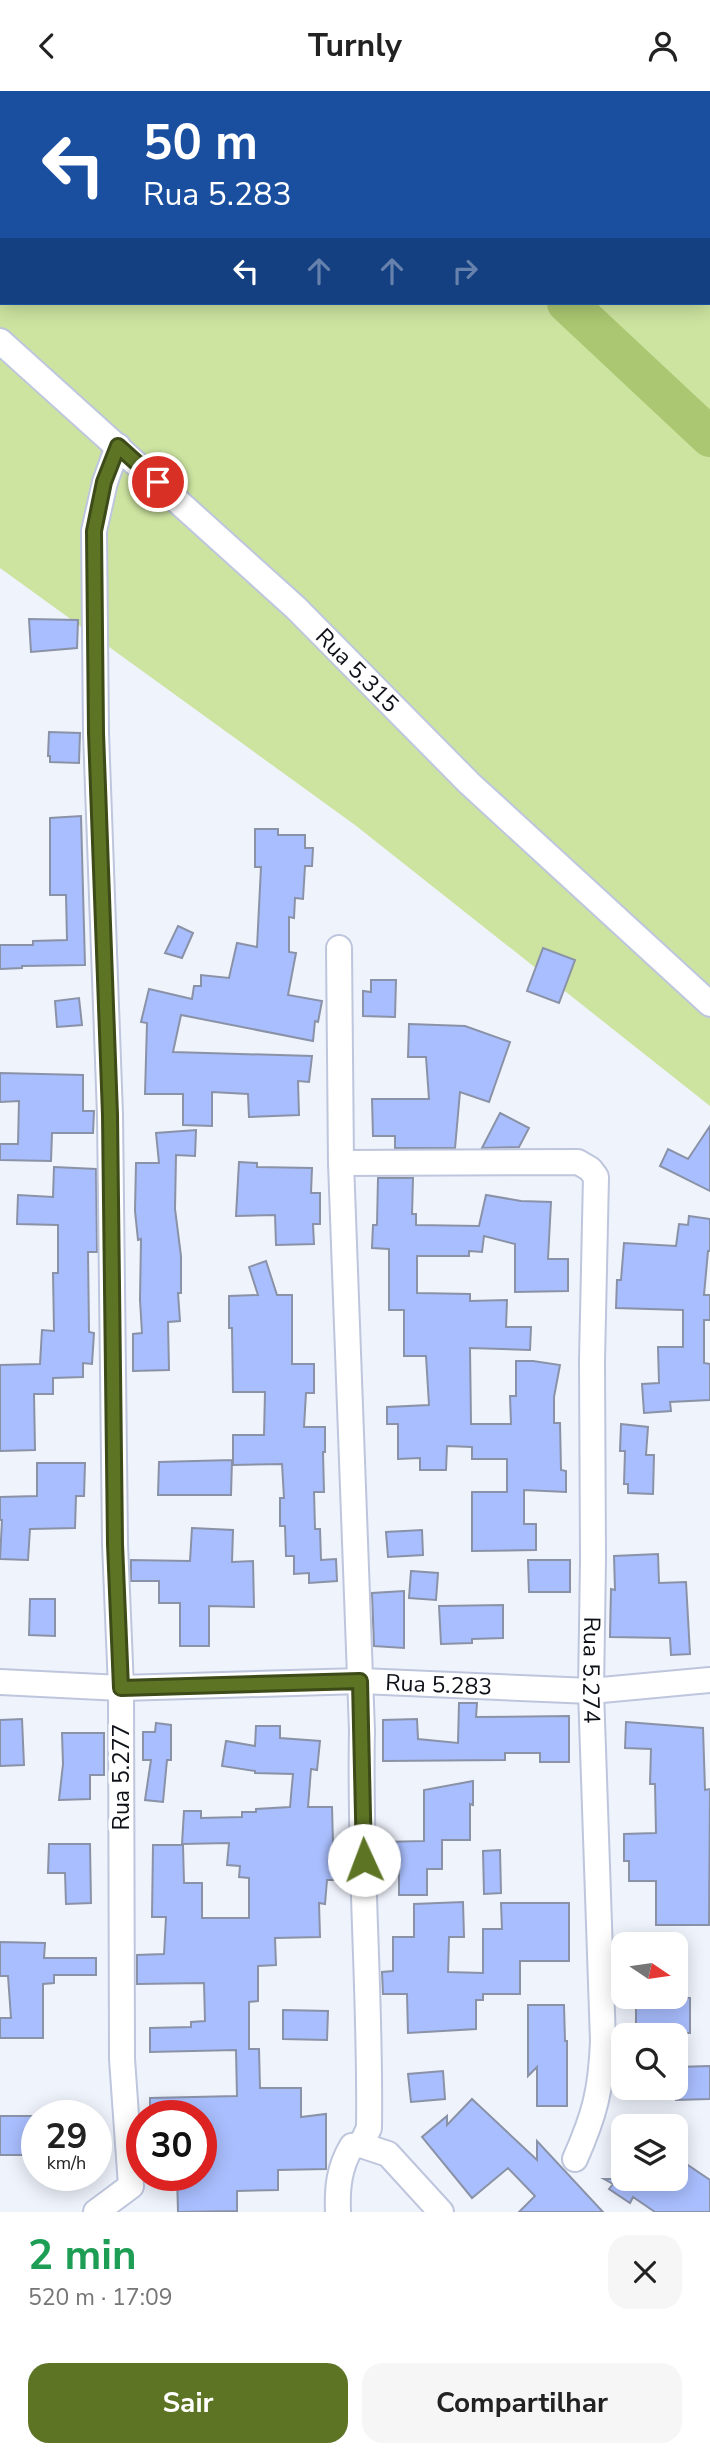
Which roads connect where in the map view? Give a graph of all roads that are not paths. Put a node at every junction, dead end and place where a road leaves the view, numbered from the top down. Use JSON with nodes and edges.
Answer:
{"nodes":[{"id":1,"x":0,"y":341,"type":"edge"},
{"id":2,"x":118,"y":446,"type":"junction"},
{"id":3,"x":339,"y":948,"type":"dead end"},
{"id":4,"x":710,"y":1004,"type":"edge"},
{"id":5,"x":341,"y":1163,"type":"junction"},
{"id":6,"x":710,"y":1680,"type":"edge"},
{"id":7,"x":360,"y":1681,"type":"junction"},
{"id":8,"x":0,"y":1682,"type":"edge"},
{"id":9,"x":121,"y":1688,"type":"junction"},
{"id":10,"x":591,"y":1691,"type":"junction"},
{"id":11,"x":361,"y":2145,"type":"junction"},
{"id":12,"x":575,"y":2159,"type":"dead end"},
{"id":13,"x":96,"y":2212,"type":"edge"},
{"id":14,"x":338,"y":2212,"type":"edge"},
{"id":15,"x":442,"y":2212,"type":"edge"}],
"edges":[{"from":1,"to":2,"type":"street","name":"Rua 5.315"},
{"from":2,"to":4,"type":"street","name":"Rua 5.315"},
{"from":2,"to":9,"type":"street","name":"Rua 5.277"},
{"from":3,"to":5,"type":"street"},
{"from":5,"to":7,"type":"street"},
{"from":5,"to":10,"type":"street","name":"Rua 5.274"},
{"from":6,"to":10,"type":"street","name":"Rua 5.283"},
{"from":7,"to":9,"type":"street","name":"Rua 5.283"},
{"from":7,"to":10,"type":"street","name":"Rua 5.283"},
{"from":7,"to":11,"type":"street"},
{"from":8,"to":9,"type":"street","name":"Rua 5.283"},
{"from":9,"to":13,"type":"street","name":"Rua 5.277"},
{"from":10,"to":12,"type":"street","name":"Rua 5.274"},
{"from":11,"to":14,"type":"street"},
{"from":11,"to":15,"type":"street"}]}
